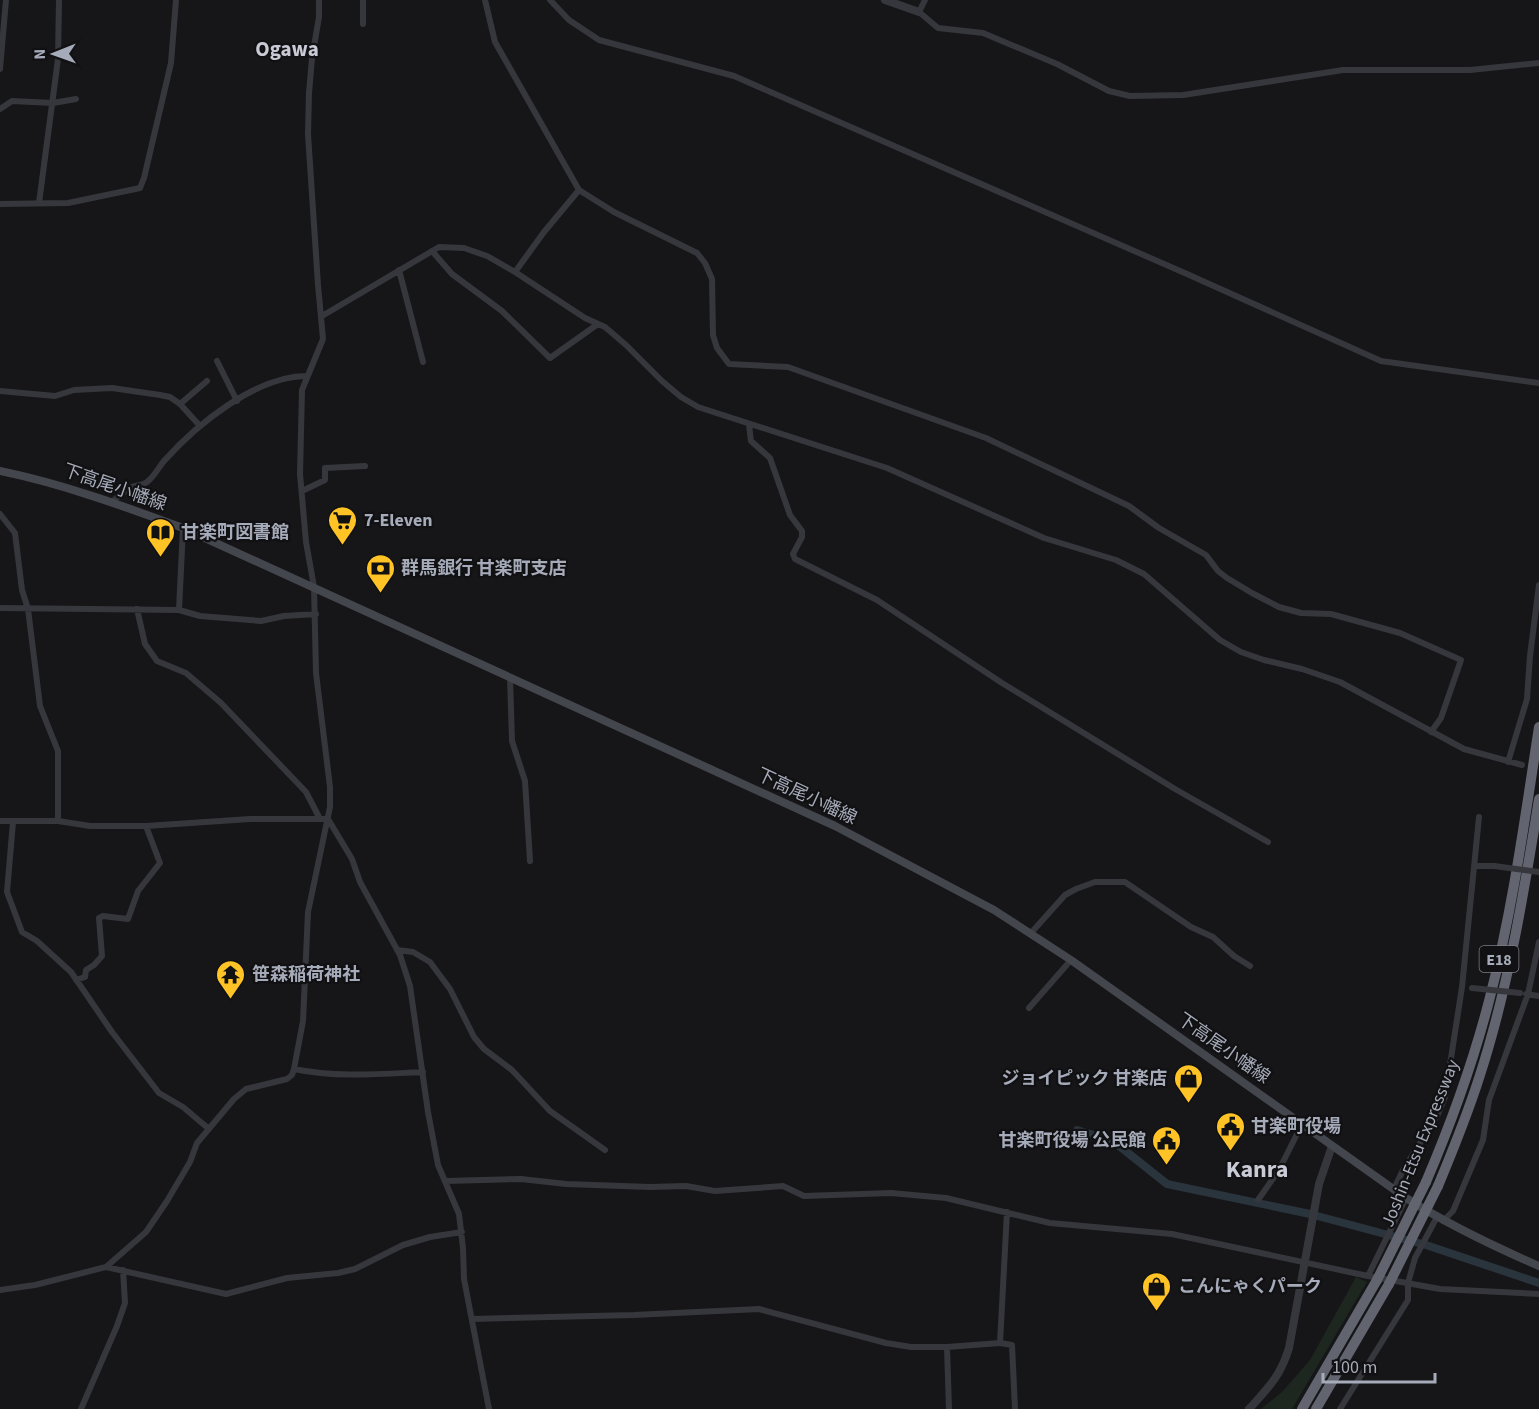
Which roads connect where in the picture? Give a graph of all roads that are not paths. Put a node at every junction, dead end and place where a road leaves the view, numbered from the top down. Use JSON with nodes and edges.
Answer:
{"nodes":[{"id":1,"x":6,"y":0,"type":"edge"},
{"id":2,"x":59,"y":0,"type":"edge"},
{"id":3,"x":176,"y":0,"type":"edge"},
{"id":4,"x":319,"y":0,"type":"edge"},
{"id":5,"x":363,"y":0,"type":"edge"},
{"id":6,"x":485,"y":0,"type":"edge"},
{"id":7,"x":550,"y":0,"type":"edge"},
{"id":8,"x":885,"y":0,"type":"edge"},
{"id":9,"x":925,"y":0,"type":"edge"},
{"id":10,"x":919,"y":12,"type":"junction"},
{"id":11,"x":363,"y":24,"type":"dead end"},
{"id":12,"x":1539,"y":63,"type":"edge"},
{"id":13,"x":0,"y":69,"type":"edge"},
{"id":14,"x":76,"y":99,"type":"dead end"},
{"id":15,"x":53,"y":103,"type":"junction"},
{"id":16,"x":0,"y":109,"type":"edge"},
{"id":17,"x":579,"y":190,"type":"junction"},
{"id":18,"x":39,"y":203,"type":"junction"},
{"id":19,"x":0,"y":204,"type":"edge"},
{"id":20,"x":432,"y":251,"type":"junction"},
{"id":21,"x":399,"y":270,"type":"junction"},
{"id":22,"x":515,"y":272,"type":"junction"},
{"id":23,"x":322,"y":316,"type":"junction"},
{"id":24,"x":598,"y":324,"type":"junction"},
{"id":25,"x":217,"y":361,"type":"dead end"},
{"id":26,"x":423,"y":362,"type":"dead end"},
{"id":27,"x":307,"y":376,"type":"junction"},
{"id":28,"x":207,"y":381,"type":"dead end"},
{"id":29,"x":1539,"y":383,"type":"edge"},
{"id":30,"x":0,"y":392,"type":"edge"},
{"id":31,"x":237,"y":401,"type":"junction"},
{"id":32,"x":180,"y":404,"type":"junction"},
{"id":33,"x":749,"y":425,"type":"junction"},
{"id":34,"x":200,"y":426,"type":"junction"},
{"id":35,"x":365,"y":466,"type":"dead end"},
{"id":36,"x":0,"y":471,"type":"edge"},
{"id":37,"x":302,"y":491,"type":"junction"},
{"id":38,"x":112,"y":502,"type":"junction"},
{"id":39,"x":0,"y":514,"type":"edge"},
{"id":40,"x":183,"y":528,"type":"junction"},
{"id":41,"x":1539,"y":585,"type":"edge"},
{"id":42,"x":314,"y":587,"type":"junction"},
{"id":43,"x":0,"y":608,"type":"edge"},
{"id":44,"x":28,"y":609,"type":"junction"},
{"id":45,"x":137,"y":609,"type":"junction"},
{"id":46,"x":179,"y":610,"type":"junction"},
{"id":47,"x":316,"y":615,"type":"junction"},
{"id":48,"x":510,"y":677,"type":"junction"},
{"id":49,"x":1539,"y":727,"type":"edge"},
{"id":50,"x":1431,"y":732,"type":"junction"},
{"id":51,"x":1508,"y":762,"type":"junction"},
{"id":52,"x":1522,"y":765,"type":"dead end"},
{"id":53,"x":1539,"y":799,"type":"edge"},
{"id":54,"x":1479,"y":818,"type":"dead end"},
{"id":55,"x":320,"y":819,"type":"junction"},
{"id":56,"x":327,"y":819,"type":"junction"},
{"id":57,"x":0,"y":821,"type":"edge"},
{"id":58,"x":58,"y":821,"type":"junction"},
{"id":59,"x":13,"y":822,"type":"junction"},
{"id":60,"x":146,"y":826,"type":"junction"},
{"id":61,"x":1268,"y":842,"type":"dead end"},
{"id":62,"x":530,"y":861,"type":"dead end"},
{"id":63,"x":1475,"y":866,"type":"junction"},
{"id":64,"x":1539,"y":872,"type":"edge"},
{"id":65,"x":3,"y":892,"type":"edge"},
{"id":66,"x":1031,"y":933,"type":"junction"},
{"id":67,"x":1539,"y":942,"type":"edge"},
{"id":68,"x":397,"y":950,"type":"junction"},
{"id":69,"x":1071,"y":960,"type":"junction"},
{"id":70,"x":1250,"y":966,"type":"dead end"},
{"id":71,"x":76,"y":980,"type":"junction"},
{"id":72,"x":1462,"y":987,"type":"junction"},
{"id":73,"x":1528,"y":994,"type":"junction"},
{"id":74,"x":1539,"y":996,"type":"edge"},
{"id":75,"x":1029,"y":1008,"type":"dead end"},
{"id":76,"x":294,"y":1069,"type":"junction"},
{"id":77,"x":423,"y":1072,"type":"junction"},
{"id":78,"x":1302,"y":1124,"type":"junction"},
{"id":79,"x":209,"y":1129,"type":"junction"},
{"id":80,"x":1332,"y":1146,"type":"junction"},
{"id":81,"x":605,"y":1150,"type":"dead end"},
{"id":82,"x":446,"y":1180,"type":"junction"},
{"id":83,"x":1394,"y":1189,"type":"junction"},
{"id":84,"x":1406,"y":1198,"type":"junction"},
{"id":85,"x":1258,"y":1200,"type":"dead end"},
{"id":86,"x":1007,"y":1212,"type":"junction"},
{"id":87,"x":1440,"y":1219,"type":"junction"},
{"id":88,"x":462,"y":1232,"type":"junction"},
{"id":89,"x":1304,"y":1262,"type":"junction"},
{"id":90,"x":1539,"y":1266,"type":"edge"},
{"id":91,"x":106,"y":1267,"type":"junction"},
{"id":92,"x":123,"y":1270,"type":"junction"},
{"id":93,"x":1373,"y":1278,"type":"junction"},
{"id":94,"x":1408,"y":1283,"type":"junction"},
{"id":95,"x":0,"y":1290,"type":"edge"},
{"id":96,"x":1539,"y":1294,"type":"edge"},
{"id":97,"x":472,"y":1319,"type":"junction"},
{"id":98,"x":1000,"y":1343,"type":"junction"},
{"id":99,"x":947,"y":1347,"type":"junction"},
{"id":100,"x":81,"y":1409,"type":"edge"},
{"id":101,"x":489,"y":1409,"type":"edge"},
{"id":102,"x":949,"y":1409,"type":"edge"},
{"id":103,"x":1015,"y":1409,"type":"edge"},
{"id":104,"x":1249,"y":1409,"type":"edge"},
{"id":105,"x":1302,"y":1409,"type":"edge"},
{"id":106,"x":1316,"y":1409,"type":"edge"},
{"id":107,"x":1340,"y":1409,"type":"edge"}],
"edges":[{"from":1,"to":13,"type":"street"},
{"from":2,"to":15,"type":"street"},
{"from":3,"to":18,"type":"street"},
{"from":4,"to":23,"type":"street"},
{"from":5,"to":11,"type":"street"},
{"from":6,"to":17,"type":"street"},
{"from":7,"to":29,"type":"street"},
{"from":8,"to":10,"type":"street"},
{"from":9,"to":10,"type":"street"},
{"from":10,"to":12,"type":"street"},
{"from":14,"to":15,"type":"street"},
{"from":15,"to":16,"type":"street"},
{"from":15,"to":18,"type":"street"},
{"from":17,"to":22,"type":"street"},
{"from":17,"to":50,"type":"street"},
{"from":18,"to":19,"type":"street"},
{"from":20,"to":21,"type":"street"},
{"from":20,"to":22,"type":"street"},
{"from":20,"to":24,"type":"street"},
{"from":21,"to":23,"type":"street"},
{"from":21,"to":26,"type":"street"},
{"from":22,"to":24,"type":"street"},
{"from":23,"to":27,"type":"street"},
{"from":24,"to":33,"type":"street"},
{"from":25,"to":31,"type":"street"},
{"from":27,"to":31,"type":"street"},
{"from":27,"to":37,"type":"street"},
{"from":28,"to":32,"type":"street"},
{"from":30,"to":32,"type":"street"},
{"from":31,"to":34,"type":"street"},
{"from":32,"to":34,"type":"street"},
{"from":33,"to":50,"type":"street"},
{"from":33,"to":61,"type":"street"},
{"from":34,"to":38,"type":"street"},
{"from":35,"to":37,"type":"street"},
{"from":36,"to":38,"type":"main road","name":"下高尾小幡線"},
{"from":37,"to":42,"type":"street"},
{"from":38,"to":40,"type":"main road","name":"下高尾小幡線"},
{"from":39,"to":44,"type":"street"},
{"from":40,"to":42,"type":"main road","name":"下高尾小幡線"},
{"from":40,"to":46,"type":"street"},
{"from":41,"to":51,"type":"street"},
{"from":42,"to":47,"type":"street"},
{"from":42,"to":48,"type":"main road","name":"下高尾小幡線"},
{"from":43,"to":44,"type":"street"},
{"from":44,"to":45,"type":"street"},
{"from":44,"to":58,"type":"street"},
{"from":45,"to":46,"type":"street"},
{"from":45,"to":55,"type":"street"},
{"from":46,"to":47,"type":"street"},
{"from":47,"to":56,"type":"street"},
{"from":48,"to":62,"type":"street"},
{"from":48,"to":66,"type":"main road","name":"下高尾小幡線"},
{"from":49,"to":93,"type":"highway","name":"Joshin-Etsu Expressway","number":"E18","bridge":true},
{"from":50,"to":51,"type":"street"},
{"from":51,"to":52,"type":"street"},
{"from":53,"to":106,"type":"highway","name":"Joshin-Etsu Expressway","number":"E18","bridge":true},
{"from":54,"to":63,"type":"street"},
{"from":55,"to":56,"type":"street"},
{"from":55,"to":60,"type":"street"},
{"from":56,"to":68,"type":"street"},
{"from":56,"to":76,"type":"street"},
{"from":57,"to":59,"type":"street"},
{"from":58,"to":59,"type":"street"},
{"from":58,"to":60,"type":"street"},
{"from":59,"to":65,"type":"street"},
{"from":60,"to":71,"type":"street"},
{"from":63,"to":64,"type":"street","bridge":true},
{"from":63,"to":72,"type":"street"},
{"from":65,"to":71,"type":"street"},
{"from":66,"to":69,"type":"main road","name":"下高尾小幡線"},
{"from":66,"to":70,"type":"street"},
{"from":67,"to":73,"type":"street"},
{"from":68,"to":77,"type":"street"},
{"from":68,"to":81,"type":"street"},
{"from":69,"to":75,"type":"street"},
{"from":69,"to":78,"type":"main road","name":"下高尾小幡線"},
{"from":71,"to":79,"type":"street"},
{"from":72,"to":73,"type":"street","bridge":true},
{"from":72,"to":83,"type":"street"},
{"from":73,"to":74,"type":"street"},
{"from":73,"to":87,"type":"street"},
{"from":76,"to":77,"type":"street"},
{"from":76,"to":79,"type":"street"},
{"from":77,"to":82,"type":"street"},
{"from":78,"to":80,"type":"main road","name":"下高尾小幡線"},
{"from":78,"to":85,"type":"street"},
{"from":79,"to":91,"type":"street"},
{"from":80,"to":83,"type":"main road","name":"下高尾小幡線"},
{"from":80,"to":89,"type":"street"},
{"from":82,"to":86,"type":"street"},
{"from":82,"to":88,"type":"street"},
{"from":83,"to":84,"type":"main road","name":"下高尾小幡線"},
{"from":84,"to":87,"type":"main road","name":"下高尾小幡線"},
{"from":84,"to":93,"type":"street"},
{"from":86,"to":89,"type":"street"},
{"from":86,"to":98,"type":"street"},
{"from":87,"to":90,"type":"main road","name":"下高尾小幡線"},
{"from":87,"to":94,"type":"street"},
{"from":88,"to":92,"type":"street"},
{"from":88,"to":97,"type":"street"},
{"from":89,"to":93,"type":"street"},
{"from":89,"to":104,"type":"street"},
{"from":91,"to":92,"type":"street"},
{"from":91,"to":95,"type":"street"},
{"from":92,"to":100,"type":"street"},
{"from":93,"to":94,"type":"street"},
{"from":93,"to":105,"type":"highway","name":"Joshin-Etsu Expressway","number":"E18"},
{"from":94,"to":96,"type":"street"},
{"from":94,"to":107,"type":"street"},
{"from":97,"to":99,"type":"street"},
{"from":97,"to":101,"type":"street"},
{"from":98,"to":99,"type":"street"},
{"from":98,"to":103,"type":"street"},
{"from":99,"to":102,"type":"street"}]}
